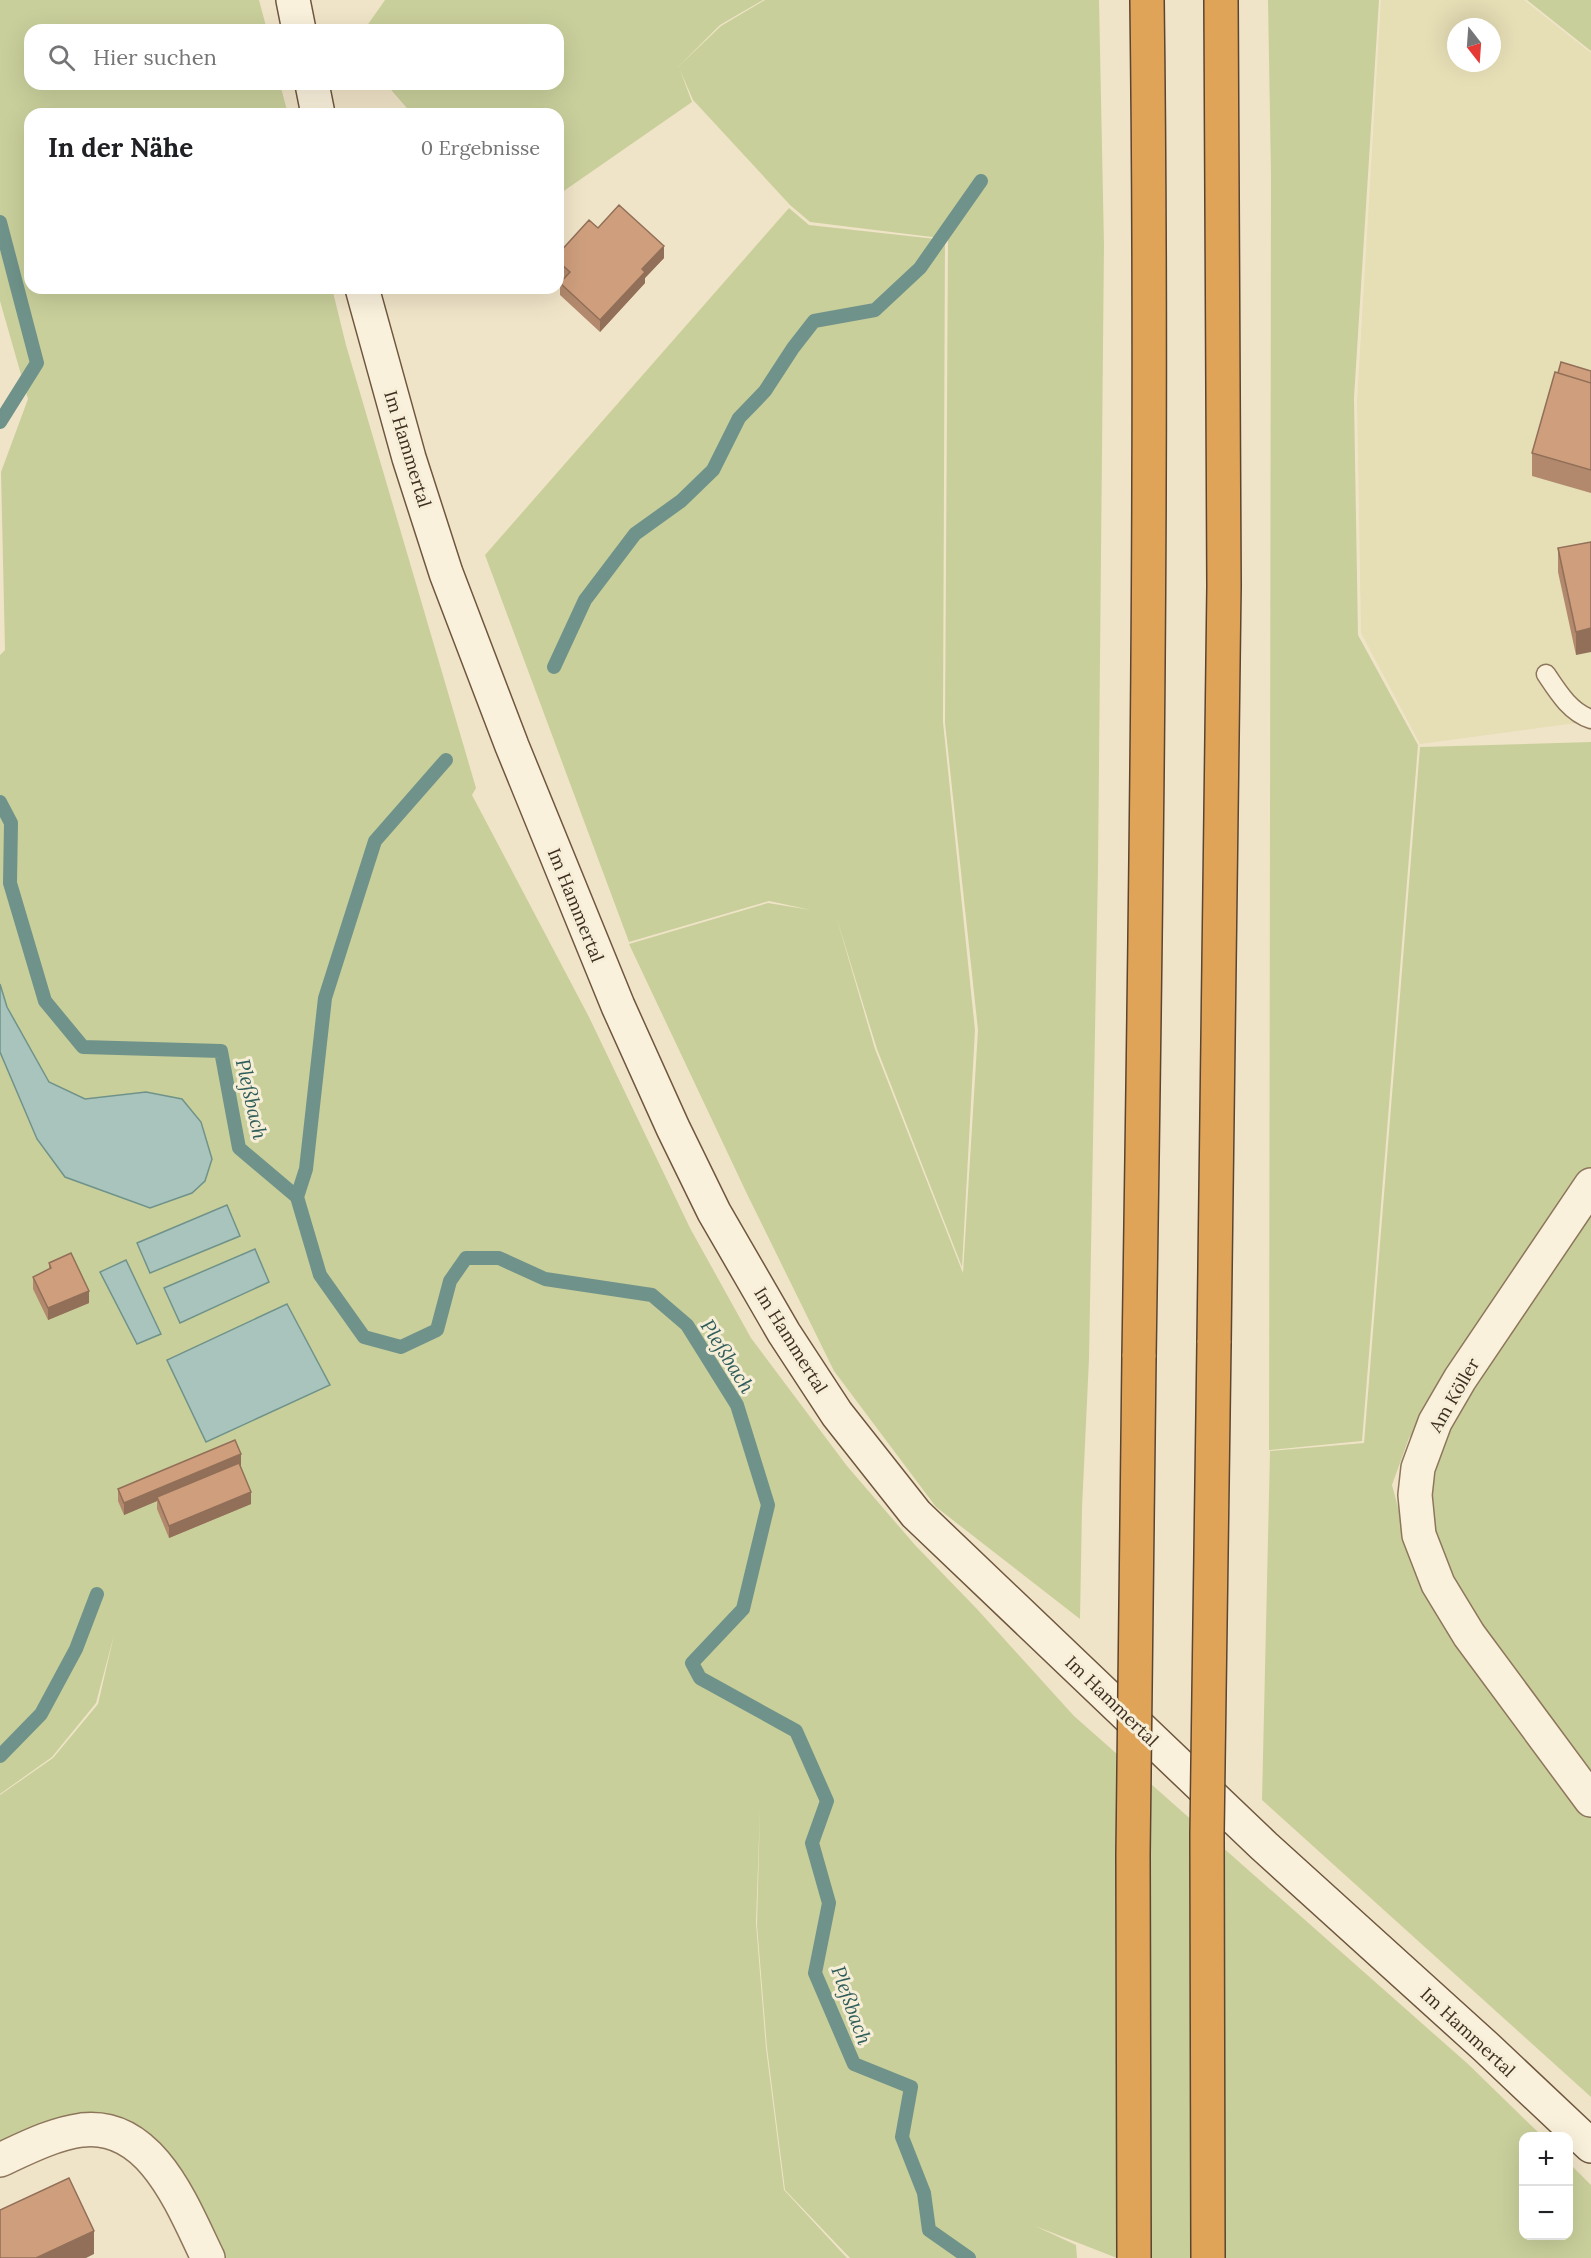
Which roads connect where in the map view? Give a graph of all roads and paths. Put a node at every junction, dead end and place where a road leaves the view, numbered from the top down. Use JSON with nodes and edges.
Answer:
{"nodes":[{"id":1,"x":292,"y":0,"type":"edge"},
{"id":2,"x":1147,"y":0,"type":"edge"},
{"id":3,"x":1221,"y":0,"type":"edge"},
{"id":4,"x":298,"y":24,"type":"edge"},
{"id":5,"x":313,"y":90,"type":"edge"},
{"id":6,"x":317,"y":108,"type":"edge"},
{"id":7,"x":364,"y":294,"type":"edge"},
{"id":8,"x":1546,"y":674,"type":"dead end"},
{"id":9,"x":1591,"y":719,"type":"edge"},
{"id":10,"x":1591,"y":1185,"type":"edge"},
{"id":11,"x":1591,"y":1800,"type":"edge"},
{"id":12,"x":1591,"y":2146,"type":"edge"},
{"id":13,"x":0,"y":2160,"type":"edge"},
{"id":14,"x":208,"y":2258,"type":"edge"},
{"id":15,"x":1134,"y":2258,"type":"edge"},
{"id":16,"x":1208,"y":2258,"type":"edge"}],
"edges":[{"from":1,"to":4,"type":"main road"},
{"from":2,"to":15,"type":"highway","bridge":true},
{"from":3,"to":16,"type":"highway","bridge":true},
{"from":5,"to":6,"type":"main road"},
{"from":7,"to":12,"type":"main road","name":"Im Hammertal"},
{"from":8,"to":9,"type":"lane"},
{"from":10,"to":11,"type":"main road","name":"Am Köller"},
{"from":13,"to":14,"type":"main road"}]}
